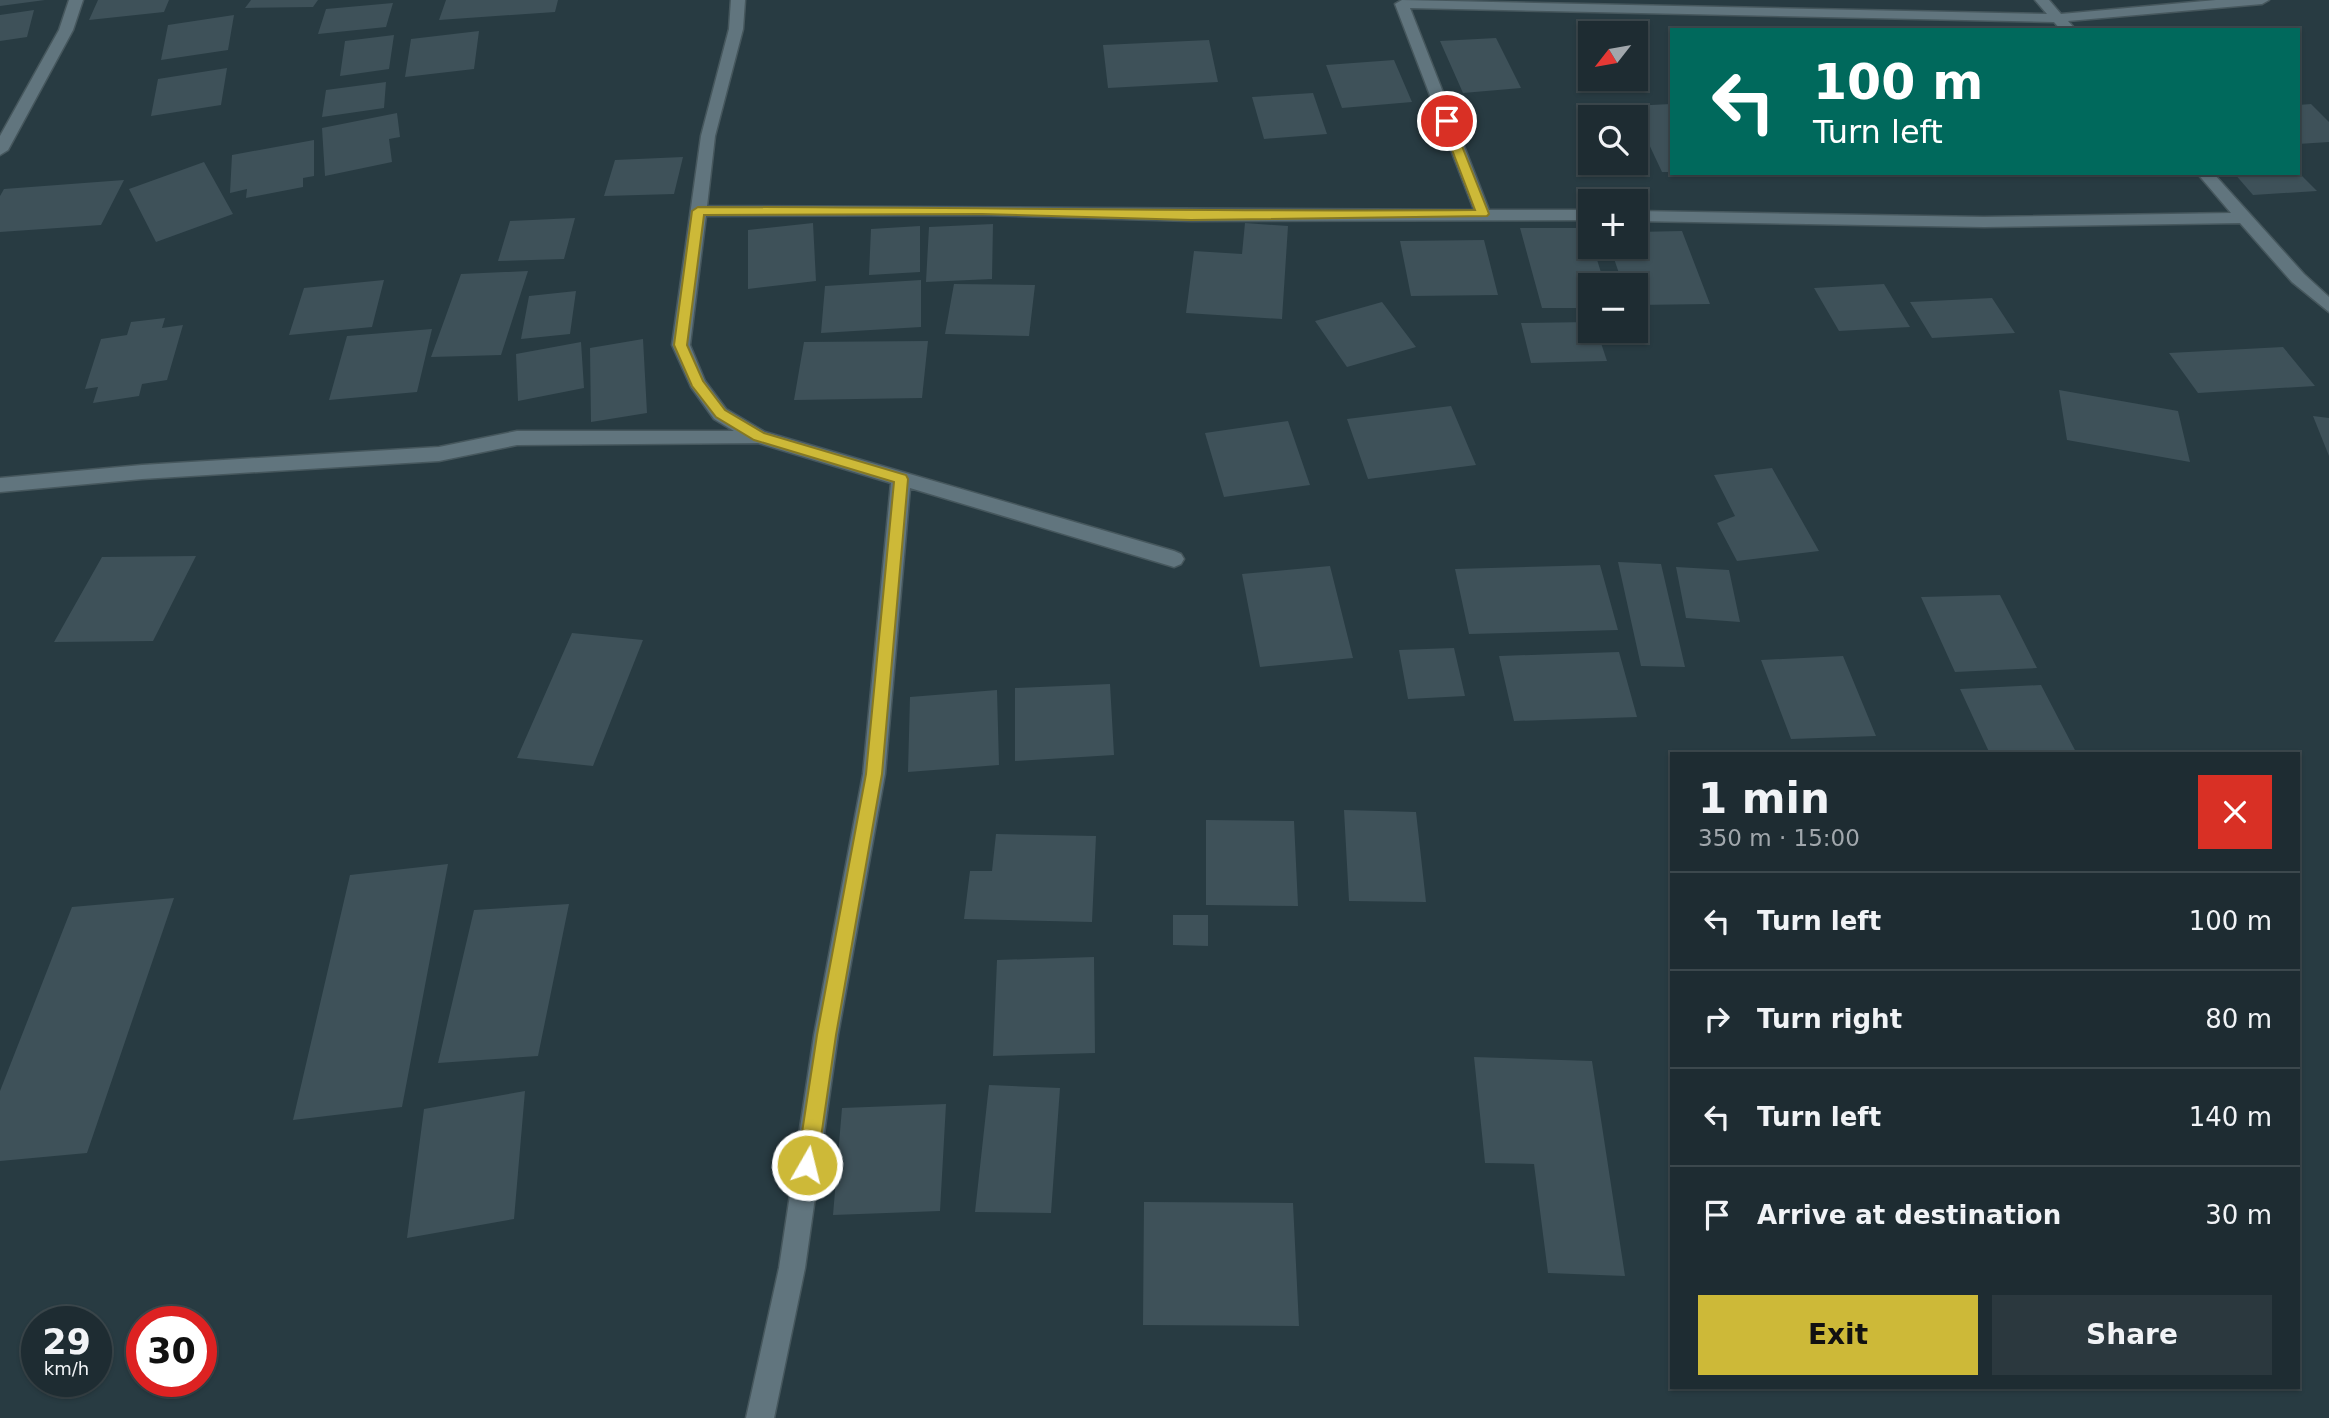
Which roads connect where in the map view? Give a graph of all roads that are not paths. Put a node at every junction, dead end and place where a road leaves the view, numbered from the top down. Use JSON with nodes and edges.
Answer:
{"nodes":[{"id":1,"x":76,"y":0,"type":"edge"},
{"id":2,"x":738,"y":0,"type":"edge"},
{"id":3,"x":2042,"y":0,"type":"edge"},
{"id":4,"x":2133,"y":0,"type":"edge"},
{"id":5,"x":2262,"y":0,"type":"edge"},
{"id":6,"x":2154,"y":11,"type":"junction"},
{"id":7,"x":2058,"y":18,"type":"junction"},
{"id":8,"x":2067,"y":28,"type":"edge"},
{"id":9,"x":0,"y":149,"type":"edge"},
{"id":10,"x":2206,"y":175,"type":"edge"},
{"id":11,"x":698,"y":211,"type":"junction"},
{"id":12,"x":1483,"y":214,"type":"junction"},
{"id":13,"x":1578,"y":215,"type":"edge"},
{"id":14,"x":1648,"y":216,"type":"edge"},
{"id":15,"x":2246,"y":218,"type":"junction"},
{"id":16,"x":2329,"y":306,"type":"edge"},
{"id":17,"x":759,"y":437,"type":"junction"},
{"id":18,"x":901,"y":479,"type":"junction"},
{"id":19,"x":0,"y":485,"type":"edge"},
{"id":20,"x":1174,"y":559,"type":"dead end"},
{"id":21,"x":760,"y":1418,"type":"edge"}],
"edges":[{"from":1,"to":9,"type":"street"},
{"from":2,"to":11,"type":"street"},
{"from":3,"to":7,"type":"street"},
{"from":4,"to":6,"type":"street"},
{"from":5,"to":6,"type":"street"},
{"from":6,"to":7,"type":"street"},
{"from":7,"to":8,"type":"street"},
{"from":7,"to":12,"type":"street"},
{"from":10,"to":15,"type":"street"},
{"from":11,"to":12,"type":"street"},
{"from":11,"to":17,"type":"street"},
{"from":12,"to":13,"type":"street"},
{"from":14,"to":15,"type":"street"},
{"from":15,"to":16,"type":"street"},
{"from":17,"to":18,"type":"street"},
{"from":17,"to":19,"type":"street"},
{"from":18,"to":20,"type":"street"},
{"from":18,"to":21,"type":"street"}]}
